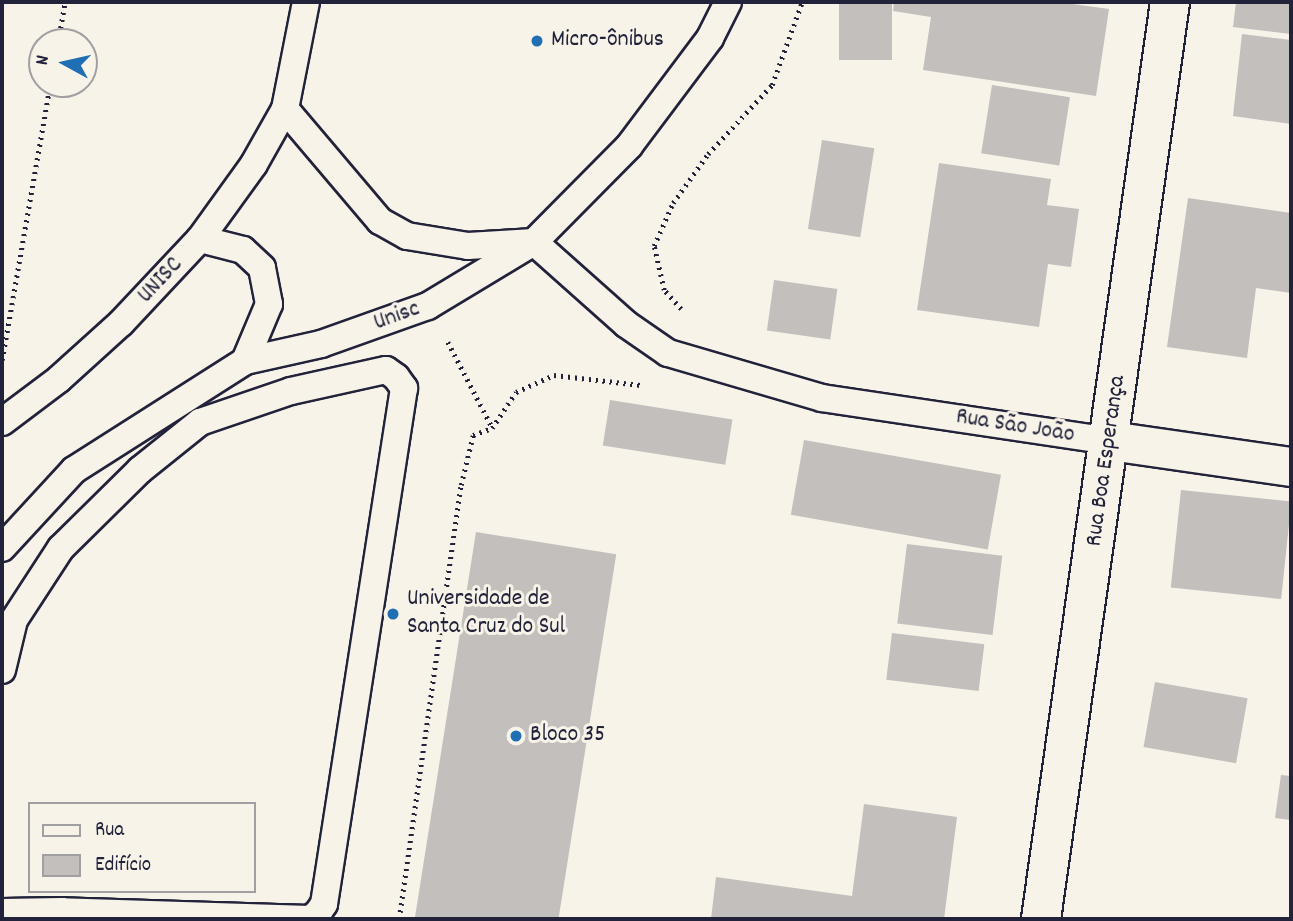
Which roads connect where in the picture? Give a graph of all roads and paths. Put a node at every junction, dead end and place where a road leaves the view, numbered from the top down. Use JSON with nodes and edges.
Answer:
{"nodes":[{"id":1,"x":65,"y":2,"type":"edge"},
{"id":2,"x":306,"y":2,"type":"edge"},
{"id":3,"x":728,"y":2,"type":"edge"},
{"id":4,"x":802,"y":2,"type":"edge"},
{"id":5,"x":1170,"y":2,"type":"edge"},
{"id":6,"x":60,"y":28,"type":"edge"},
{"id":7,"x":48,"y":98,"type":"edge"},
{"id":8,"x":285,"y":109,"type":"junction"},
{"id":9,"x":200,"y":239,"type":"junction"},
{"id":10,"x":534,"y":242,"type":"junction"},
{"id":11,"x":682,"y":311,"type":"dead end"},
{"id":12,"x":2,"y":360,"type":"edge"},
{"id":13,"x":246,"y":361,"type":"junction"},
{"id":14,"x":650,"y":386,"type":"dead end"},
{"id":15,"x":2,"y":422,"type":"edge"},
{"id":16,"x":1110,"y":441,"type":"junction"},
{"id":17,"x":1291,"y":467,"type":"edge"},
{"id":18,"x":2,"y":548,"type":"edge"},
{"id":19,"x":2,"y":670,"type":"edge"},
{"id":20,"x":2,"y":912,"type":"edge"},
{"id":21,"x":61,"y":915,"type":"edge"},
{"id":22,"x":399,"y":919,"type":"edge"},
{"id":23,"x":1041,"y":919,"type":"edge"}],
"edges":[{"from":1,"to":6,"type":"path"},
{"from":2,"to":8,"type":"lane","name":"UNISC"},
{"from":3,"to":10,"type":"lane","name":"Unisc"},
{"from":4,"to":11,"type":"path"},
{"from":5,"to":16,"type":"street","name":"Rua Boa Esperança"},
{"from":7,"to":12,"type":"path"},
{"from":8,"to":9,"type":"lane","name":"UNISC"},
{"from":8,"to":10,"type":"lane"},
{"from":9,"to":13,"type":"lane"},
{"from":9,"to":15,"type":"lane","name":"UNISC"},
{"from":10,"to":13,"type":"lane","name":"Unisc"},
{"from":10,"to":16,"type":"lane","name":"Rua São João"},
{"from":13,"to":18,"type":"lane","name":"Unisc"},
{"from":14,"to":22,"type":"path"},
{"from":16,"to":17,"type":"street","name":"Rua São João"},
{"from":16,"to":23,"type":"street","name":"Rua Boa Esperança"},
{"from":19,"to":21,"type":"lane"},
{"from":20,"to":21,"type":"lane"}]}
